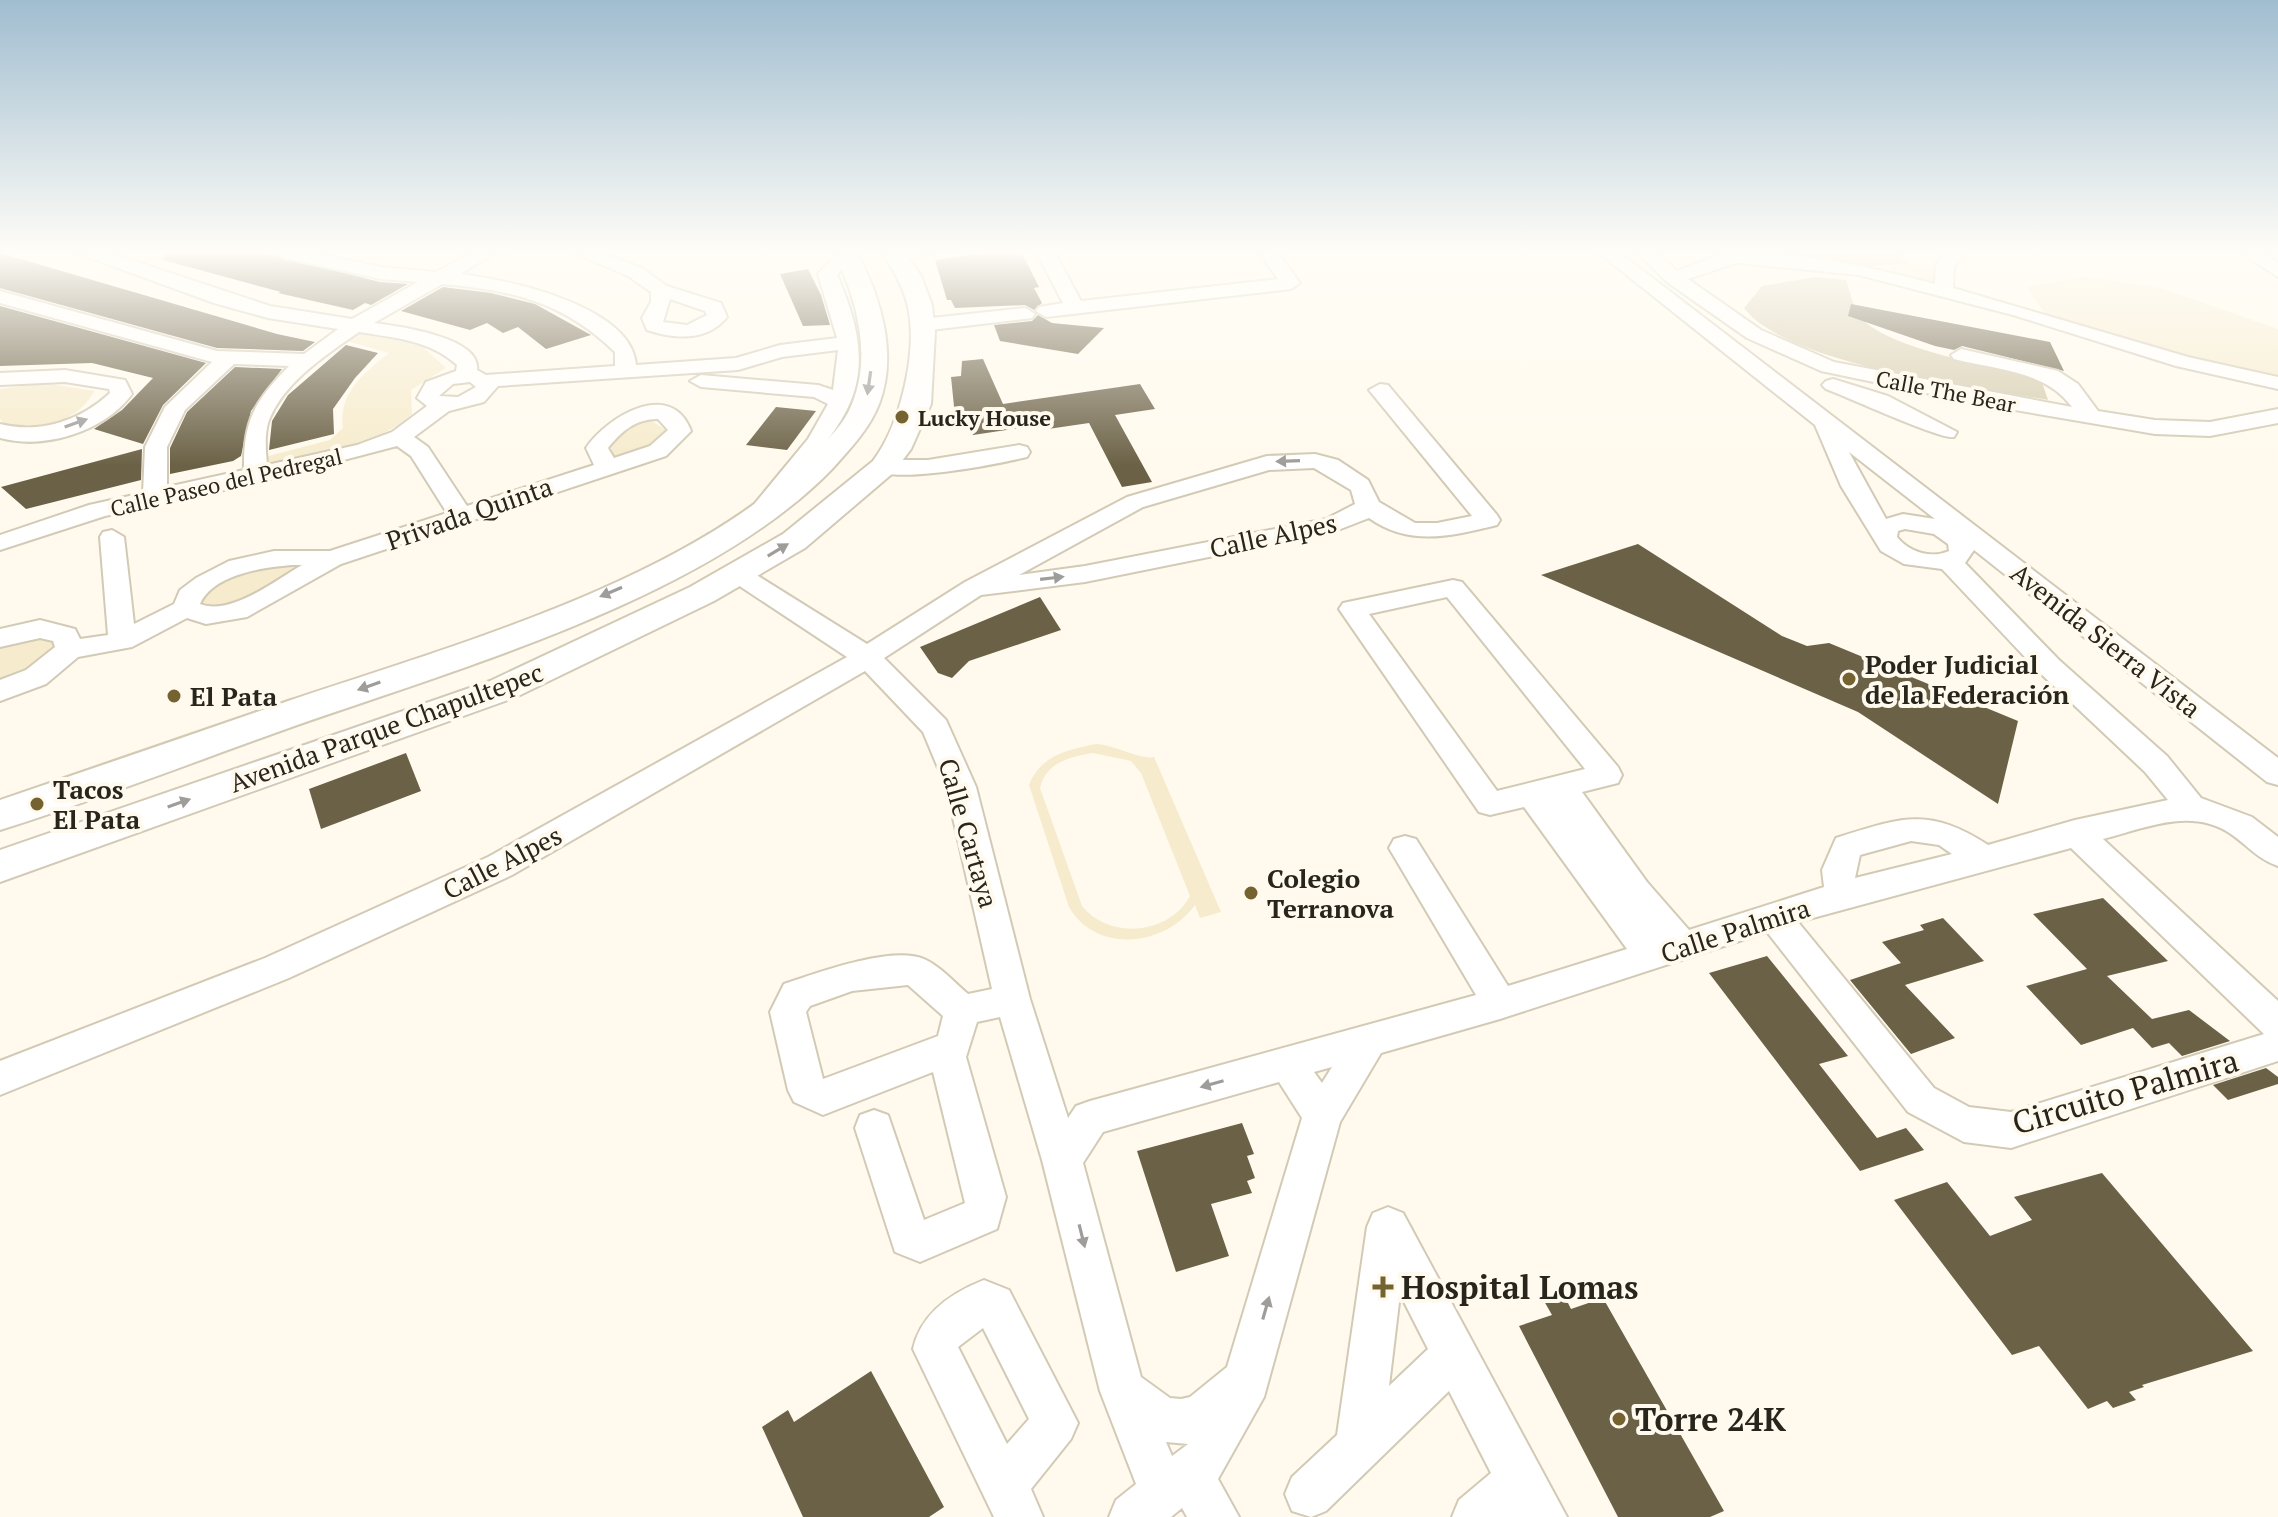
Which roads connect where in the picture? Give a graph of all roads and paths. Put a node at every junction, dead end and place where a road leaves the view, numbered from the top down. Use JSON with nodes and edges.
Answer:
{"nodes":[{"id":1,"x":100,"y":324,"type":"edge"},
{"id":2,"x":337,"y":324,"type":"edge"},
{"id":3,"x":364,"y":324,"type":"edge"},
{"id":4,"x":597,"y":324,"type":"edge"},
{"id":5,"x":846,"y":324,"type":"edge"},
{"id":6,"x":872,"y":324,"type":"edge"},
{"id":7,"x":921,"y":324,"type":"edge"},
{"id":8,"x":1699,"y":324,"type":"edge"},
{"id":9,"x":1742,"y":324,"type":"edge"},
{"id":10,"x":2056,"y":324,"type":"edge"},
{"id":11,"x":357,"y":328,"type":"junction"},
{"id":12,"x":851,"y":343,"type":"junction"},
{"id":13,"x":1770,"y":343,"type":"junction"},
{"id":14,"x":1961,"y":355,"type":"dead end"},
{"id":15,"x":228,"y":358,"type":"junction"},
{"id":16,"x":306,"y":360,"type":"junction"},
{"id":17,"x":626,"y":372,"type":"junction"},
{"id":18,"x":678,"y":374,"type":"junction"},
{"id":19,"x":0,"y":379,"type":"edge"},
{"id":20,"x":651,"y":382,"type":"junction"},
{"id":21,"x":548,"y":383,"type":"junction"},
{"id":22,"x":2278,"y":383,"type":"edge"},
{"id":23,"x":477,"y":384,"type":"junction"},
{"id":24,"x":1380,"y":390,"type":"dead end"},
{"id":25,"x":840,"y":401,"type":"junction"},
{"id":26,"x":647,"y":413,"type":"junction"},
{"id":27,"x":2278,"y":416,"type":"edge"},
{"id":28,"x":2091,"y":417,"type":"junction"},
{"id":29,"x":1825,"y":422,"type":"junction"},
{"id":30,"x":0,"y":431,"type":"edge"},
{"id":31,"x":1946,"y":432,"type":"dead end"},
{"id":32,"x":400,"y":437,"type":"junction"},
{"id":33,"x":1019,"y":452,"type":"dead end"},
{"id":34,"x":606,"y":466,"type":"junction"},
{"id":35,"x":883,"y":467,"type":"junction"},
{"id":36,"x":256,"y":476,"type":"junction"},
{"id":37,"x":155,"y":497,"type":"junction"},
{"id":38,"x":1367,"y":505,"type":"junction"},
{"id":39,"x":461,"y":515,"type":"junction"},
{"id":40,"x":751,"y":523,"type":"junction"},
{"id":41,"x":112,"y":537,"type":"dead end"},
{"id":42,"x":1885,"y":537,"type":"junction"},
{"id":43,"x":0,"y":543,"type":"edge"},
{"id":44,"x":332,"y":559,"type":"junction"},
{"id":45,"x":1949,"y":562,"type":"junction"},
{"id":46,"x":738,"y":574,"type":"junction"},
{"id":47,"x":654,"y":575,"type":"junction"},
{"id":48,"x":974,"y":588,"type":"junction"},
{"id":49,"x":186,"y":608,"type":"junction"},
{"id":50,"x":0,"y":638,"type":"edge"},
{"id":51,"x":122,"y":641,"type":"junction"},
{"id":52,"x":70,"y":650,"type":"junction"},
{"id":53,"x":867,"y":657,"type":"junction"},
{"id":54,"x":503,"y":689,"type":"junction"},
{"id":55,"x":0,"y":691,"type":"edge"},
{"id":56,"x":2278,"y":774,"type":"edge"},
{"id":57,"x":1562,"y":787,"type":"junction"},
{"id":58,"x":1531,"y":794,"type":"junction"},
{"id":59,"x":2191,"y":807,"type":"junction"},
{"id":60,"x":0,"y":815,"type":"edge"},
{"id":61,"x":2075,"y":832,"type":"junction"},
{"id":62,"x":1405,"y":848,"type":"dead end"},
{"id":63,"x":2278,"y":854,"type":"edge"},
{"id":64,"x":1983,"y":858,"type":"junction"},
{"id":65,"x":0,"y":866,"type":"edge"},
{"id":66,"x":1621,"y":890,"type":"junction"},
{"id":67,"x":1841,"y":895,"type":"junction"},
{"id":68,"x":1775,"y":918,"type":"junction"},
{"id":69,"x":1682,"y":945,"type":"junction"},
{"id":70,"x":1651,"y":957,"type":"junction"},
{"id":71,"x":1012,"y":999,"type":"junction"},
{"id":72,"x":1500,"y":1004,"type":"junction"},
{"id":73,"x":962,"y":1011,"type":"junction"},
{"id":74,"x":2278,"y":1024,"type":"edge"},
{"id":75,"x":1370,"y":1039,"type":"junction"},
{"id":76,"x":2278,"y":1045,"type":"edge"},
{"id":77,"x":946,"y":1051,"type":"junction"},
{"id":78,"x":1287,"y":1062,"type":"junction"},
{"id":79,"x":0,"y":1078,"type":"edge"},
{"id":80,"x":1040,"y":1090,"type":"junction"},
{"id":81,"x":1322,"y":1116,"type":"junction"},
{"id":82,"x":1090,"y":1118,"type":"junction"},
{"id":83,"x":874,"y":1128,"type":"dead end"},
{"id":84,"x":1062,"y":1160,"type":"junction"},
{"id":85,"x":1454,"y":1355,"type":"junction"},
{"id":86,"x":1248,"y":1372,"type":"junction"},
{"id":87,"x":1122,"y":1391,"type":"junction"},
{"id":88,"x":1359,"y":1445,"type":"junction"},
{"id":89,"x":1309,"y":1494,"type":"dead end"},
{"id":90,"x":1161,"y":1495,"type":"edge"},
{"id":91,"x":1531,"y":1498,"type":"edge"},
{"id":92,"x":1215,"y":1517,"type":"edge"},
{"id":93,"x":1476,"y":1517,"type":"edge"}],
"edges":[{"from":1,"to":15,"type":"street"},
{"from":2,"to":11,"type":"street"},
{"from":3,"to":11,"type":"street"},
{"from":4,"to":17,"type":"street"},
{"from":5,"to":12,"type":"street"},
{"from":6,"to":40,"type":"main road","name":"Avenida Parque Chapultepec","one_way":true},
{"from":7,"to":35,"type":"main road","name":"Avenida Parque Chapultepec"},
{"from":8,"to":29,"type":"street","name":"Avenida Sierra Vista"},
{"from":9,"to":13,"type":"street","name":"Calle The Bear"},
{"from":10,"to":22,"type":"street"},
{"from":11,"to":16,"type":"street"},
{"from":11,"to":23,"type":"street"},
{"from":12,"to":18,"type":"street"},
{"from":12,"to":25,"type":"street"},
{"from":13,"to":28,"type":"street","name":"Calle The Bear"},
{"from":13,"to":31,"type":"street"},
{"from":14,"to":28,"type":"street"},
{"from":15,"to":16,"type":"street"},
{"from":15,"to":37,"type":"street"},
{"from":16,"to":36,"type":"street"},
{"from":17,"to":18,"type":"street"},
{"from":17,"to":21,"type":"street"},
{"from":18,"to":20,"type":"street"},
{"from":18,"to":25,"type":"street"},
{"from":30,"to":19,"type":"street","one_way":true},
{"from":20,"to":21,"type":"street"},
{"from":20,"to":26,"type":"street"},
{"from":21,"to":23,"type":"street"},
{"from":23,"to":32,"type":"street","name":"Calle Paseo del Pedregal"},
{"from":24,"to":38,"type":"street"},
{"from":25,"to":40,"type":"street"},
{"from":26,"to":34,"type":"street"},
{"from":26,"to":34,"type":"street","name":"Privada Quinta"},
{"from":27,"to":28,"type":"street","name":"Calle The Bear"},
{"from":29,"to":42,"type":"street"},
{"from":29,"to":56,"type":"street","name":"Avenida Sierra Vista"},
{"from":32,"to":36,"type":"street","name":"Calle Paseo del Pedregal"},
{"from":32,"to":39,"type":"street"},
{"from":33,"to":35,"type":"street"},
{"from":34,"to":39,"type":"street","name":"Privada Quinta"},
{"from":46,"to":35,"type":"main road","name":"Avenida Parque Chapultepec","one_way":true},
{"from":36,"to":37,"type":"street","name":"Calle Paseo del Pedregal"},
{"from":37,"to":43,"type":"street","name":"Calle Paseo del Pedregal"},
{"from":48,"to":38,"type":"street","name":"Calle Alpes","one_way":true},
{"from":38,"to":48,"type":"street","name":"Calle Alpes","one_way":true},
{"from":39,"to":44,"type":"street","name":"Privada Quinta"},
{"from":40,"to":47,"type":"main road","name":"Avenida Parque Chapultepec"},
{"from":41,"to":51,"type":"street"},
{"from":42,"to":45,"type":"street"},
{"from":42,"to":45,"type":"street"},
{"from":44,"to":49,"type":"street","name":"Privada Quinta"},
{"from":44,"to":49,"type":"street","name":"Privada Quinta"},
{"from":45,"to":59,"type":"street"},
{"from":46,"to":53,"type":"street","name":"Calle Cartaya"},
{"from":46,"to":54,"type":"main road","name":"Avenida Parque Chapultepec"},
{"from":47,"to":54,"type":"main road"},
{"from":47,"to":60,"type":"main road","name":"Avenida Parque Chapultepec","one_way":true},
{"from":48,"to":53,"type":"street","name":"Calle Alpes"},
{"from":49,"to":51,"type":"street"},
{"from":50,"to":52,"type":"street"},
{"from":51,"to":52,"type":"street"},
{"from":52,"to":55,"type":"street"},
{"from":53,"to":71,"type":"street","name":"Calle Cartaya"},
{"from":53,"to":79,"type":"street","name":"Calle Alpes"},
{"from":65,"to":54,"type":"main road","name":"Avenida Parque Chapultepec","one_way":true},
{"from":57,"to":58,"type":"street"},
{"from":57,"to":58,"type":"street"},
{"from":57,"to":66,"type":"street"},
{"from":58,"to":66,"type":"street"},
{"from":59,"to":61,"type":"street","name":"Calle Palmira"},
{"from":59,"to":63,"type":"street"},
{"from":61,"to":64,"type":"street","name":"Calle Palmira"},
{"from":61,"to":74,"type":"street"},
{"from":62,"to":72,"type":"street"},
{"from":64,"to":67,"type":"street","name":"Calle Palmira"},
{"from":64,"to":67,"type":"street"},
{"from":66,"to":69,"type":"street"},
{"from":66,"to":70,"type":"street"},
{"from":67,"to":68,"type":"street","name":"Calle Palmira"},
{"from":68,"to":69,"type":"street","name":"Calle Palmira"},
{"from":68,"to":76,"type":"street","name":"Circuito Palmira"},
{"from":69,"to":70,"type":"street","name":"Calle Palmira"},
{"from":70,"to":72,"type":"street","name":"Calle Palmira"},
{"from":71,"to":73,"type":"street"},
{"from":71,"to":80,"type":"street","name":"Calle Cartaya"},
{"from":72,"to":75,"type":"street","name":"Calle Palmira"},
{"from":73,"to":77,"type":"street"},
{"from":73,"to":77,"type":"street"},
{"from":75,"to":78,"type":"street"},
{"from":75,"to":81,"type":"street"},
{"from":77,"to":83,"type":"street"},
{"from":78,"to":81,"type":"street"},
{"from":78,"to":82,"type":"street","one_way":true},
{"from":80,"to":82,"type":"street"},
{"from":80,"to":84,"type":"street","name":"Calle Cartaya"},
{"from":86,"to":81,"type":"street","one_way":true},
{"from":82,"to":84,"type":"street"},
{"from":84,"to":87,"type":"street","name":"Calle Cartaya","one_way":true},
{"from":85,"to":88,"type":"street"},
{"from":85,"to":88,"type":"street"},
{"from":85,"to":91,"type":"street"},
{"from":86,"to":87,"type":"street"},
{"from":86,"to":90,"type":"street"},
{"from":87,"to":90,"type":"street","name":"Calle Cartaya"},
{"from":88,"to":89,"type":"street"},
{"from":90,"to":92,"type":"street","name":"Calle Cartaya"},
{"from":91,"to":93,"type":"street"}]}
